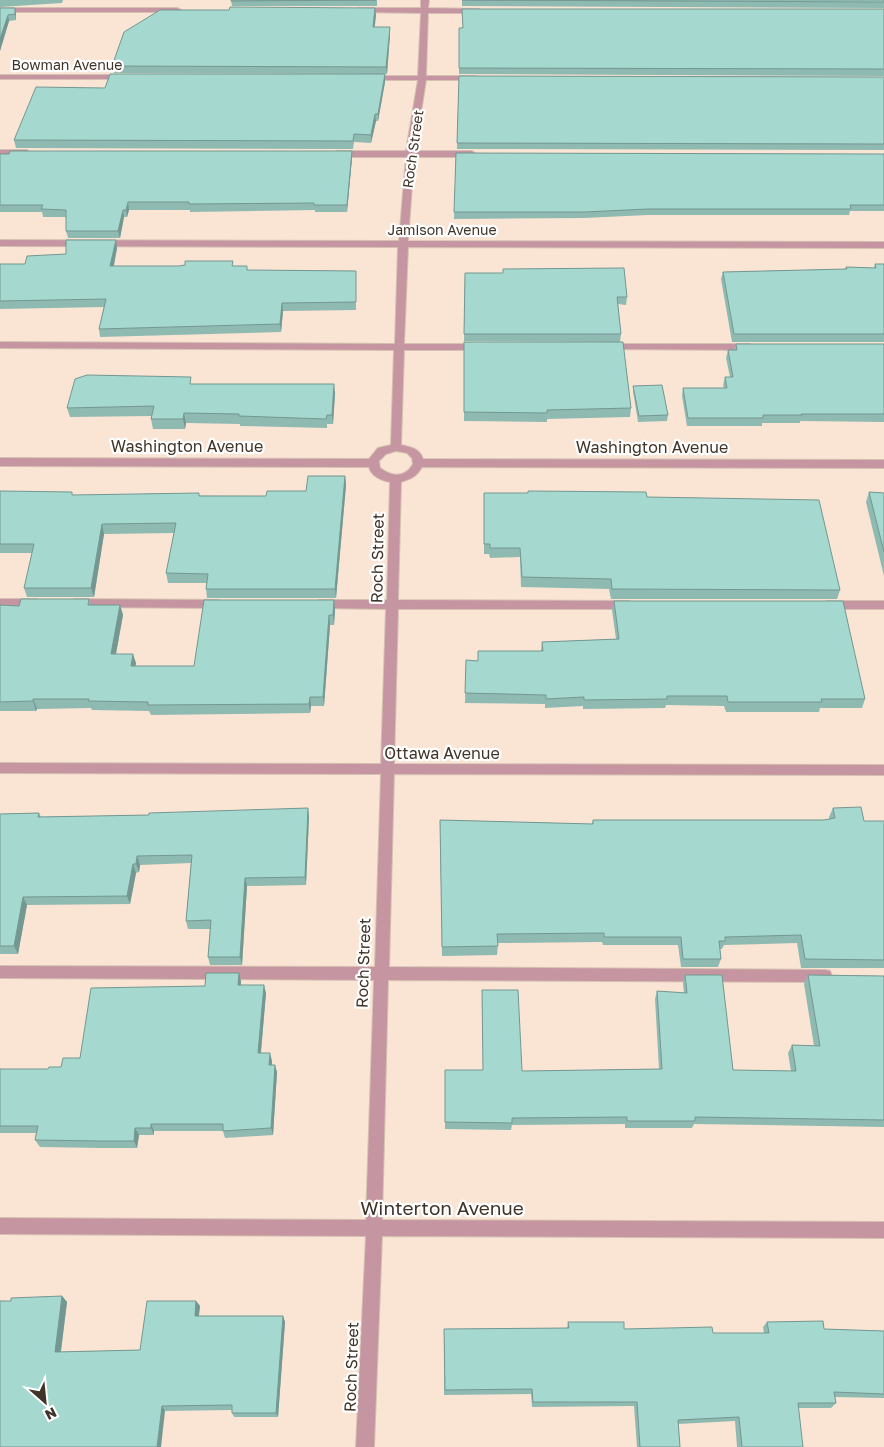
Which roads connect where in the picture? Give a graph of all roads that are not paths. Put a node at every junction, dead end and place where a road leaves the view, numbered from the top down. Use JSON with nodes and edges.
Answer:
{"nodes":[{"id":1,"x":424,"y":0,"type":"edge"},
{"id":2,"x":0,"y":10,"type":"edge"},
{"id":3,"x":187,"y":10,"type":"edge"},
{"id":4,"x":354,"y":10,"type":"edge"},
{"id":5,"x":424,"y":10,"type":"junction"},
{"id":6,"x":491,"y":10,"type":"edge"},
{"id":7,"x":0,"y":77,"type":"edge"},
{"id":8,"x":130,"y":77,"type":"edge"},
{"id":9,"x":359,"y":78,"type":"edge"},
{"id":10,"x":422,"y":78,"type":"junction"},
{"id":11,"x":480,"y":78,"type":"edge"},
{"id":12,"x":0,"y":153,"type":"edge"},
{"id":13,"x":39,"y":153,"type":"edge"},
{"id":14,"x":323,"y":154,"type":"edge"},
{"id":15,"x":410,"y":154,"type":"junction"},
{"id":16,"x":479,"y":154,"type":"edge"},
{"id":17,"x":0,"y":243,"type":"edge"},
{"id":18,"x":403,"y":244,"type":"junction"},
{"id":19,"x":884,"y":245,"type":"edge"},
{"id":20,"x":0,"y":345,"type":"edge"},
{"id":21,"x":399,"y":346,"type":"junction"},
{"id":22,"x":486,"y":347,"type":"edge"},
{"id":23,"x":596,"y":347,"type":"edge"},
{"id":24,"x":765,"y":347,"type":"edge"},
{"id":25,"x":396,"y":447,"type":"junction"},
{"id":26,"x":0,"y":462,"type":"edge"},
{"id":27,"x":373,"y":463,"type":"junction"},
{"id":28,"x":419,"y":463,"type":"junction"},
{"id":29,"x":884,"y":464,"type":"edge"},
{"id":30,"x":396,"y":479,"type":"junction"},
{"id":31,"x":0,"y":603,"type":"edge"},
{"id":32,"x":235,"y":604,"type":"edge"},
{"id":33,"x":304,"y":604,"type":"edge"},
{"id":34,"x":394,"y":605,"type":"junction"},
{"id":35,"x":639,"y":605,"type":"edge"},
{"id":36,"x":815,"y":605,"type":"edge"},
{"id":37,"x":884,"y":605,"type":"edge"},
{"id":38,"x":0,"y":768,"type":"edge"},
{"id":39,"x":386,"y":769,"type":"junction"},
{"id":40,"x":884,"y":770,"type":"edge"},
{"id":41,"x":0,"y":972,"type":"edge"},
{"id":42,"x":380,"y":974,"type":"junction"},
{"id":43,"x":835,"y":976,"type":"edge"},
{"id":44,"x":0,"y":1226,"type":"edge"},
{"id":45,"x":374,"y":1227,"type":"junction"},
{"id":46,"x":884,"y":1230,"type":"edge"},
{"id":47,"x":366,"y":1447,"type":"edge"}],
"edges":[{"from":1,"to":5,"type":"street","name":"Roch Street"},
{"from":2,"to":3,"type":"street"},
{"from":4,"to":5,"type":"street"},
{"from":5,"to":6,"type":"street"},
{"from":5,"to":10,"type":"street","name":"Roch Street"},
{"from":7,"to":8,"type":"street","name":"Bowman Avenue"},
{"from":9,"to":10,"type":"street"},
{"from":10,"to":11,"type":"street"},
{"from":10,"to":15,"type":"street","name":"Roch Street"},
{"from":12,"to":13,"type":"street"},
{"from":14,"to":15,"type":"street"},
{"from":15,"to":16,"type":"street"},
{"from":15,"to":18,"type":"street","name":"Roch Street"},
{"from":17,"to":18,"type":"street","name":"Jamison Avenue"},
{"from":18,"to":19,"type":"street","name":"Jamison Avenue"},
{"from":18,"to":21,"type":"street","name":"Roch Street"},
{"from":20,"to":21,"type":"street"},
{"from":21,"to":22,"type":"street"},
{"from":21,"to":25,"type":"street","name":"Roch Street"},
{"from":23,"to":24,"type":"street"},
{"from":25,"to":27,"type":"street"},
{"from":25,"to":28,"type":"street"},
{"from":26,"to":27,"type":"street","name":"Washington Avenue"},
{"from":27,"to":30,"type":"street"},
{"from":28,"to":29,"type":"street","name":"Washington Avenue"},
{"from":28,"to":30,"type":"street"},
{"from":30,"to":34,"type":"street","name":"Roch Street"},
{"from":31,"to":32,"type":"street"},
{"from":33,"to":34,"type":"street"},
{"from":34,"to":35,"type":"street"},
{"from":34,"to":39,"type":"street","name":"Roch Street"},
{"from":36,"to":37,"type":"street"},
{"from":38,"to":39,"type":"street","name":"Ottawa Avenue"},
{"from":39,"to":40,"type":"street","name":"Ottawa Avenue"},
{"from":39,"to":42,"type":"street","name":"Roch Street"},
{"from":41,"to":42,"type":"street"},
{"from":42,"to":43,"type":"street"},
{"from":42,"to":45,"type":"street","name":"Roch Street"},
{"from":44,"to":45,"type":"street","name":"Winterton Avenue"},
{"from":45,"to":46,"type":"street","name":"Winterton Avenue"},
{"from":45,"to":47,"type":"street","name":"Roch Street"}]}
